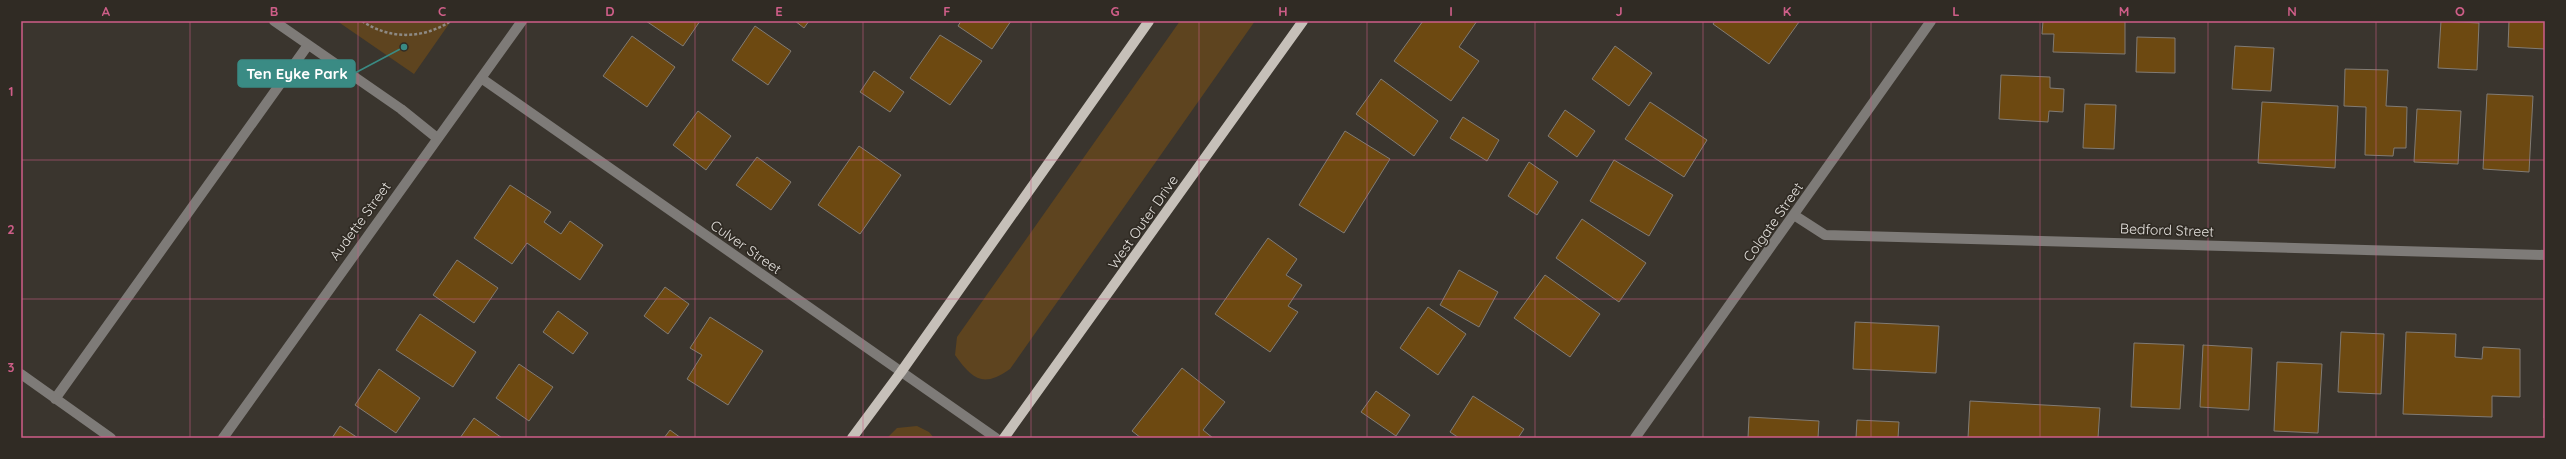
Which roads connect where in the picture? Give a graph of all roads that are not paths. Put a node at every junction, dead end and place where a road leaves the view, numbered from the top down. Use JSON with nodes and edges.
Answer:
{"nodes":[{"id":1,"x":274,"y":21,"type":"edge"},
{"id":2,"x":522,"y":21,"type":"edge"},
{"id":3,"x":1149,"y":21,"type":"edge"},
{"id":4,"x":1303,"y":21,"type":"edge"},
{"id":5,"x":1932,"y":21,"type":"edge"},
{"id":6,"x":308,"y":45,"type":"junction"},
{"id":7,"x":481,"y":78,"type":"junction"},
{"id":8,"x":437,"y":138,"type":"junction"},
{"id":9,"x":1794,"y":215,"type":"junction"},
{"id":10,"x":2545,"y":255,"type":"edge"},
{"id":11,"x":901,"y":372,"type":"junction"},
{"id":12,"x":21,"y":374,"type":"edge"},
{"id":13,"x":55,"y":398,"type":"junction"},
{"id":14,"x":111,"y":438,"type":"edge"},
{"id":15,"x":223,"y":438,"type":"edge"},
{"id":16,"x":852,"y":438,"type":"edge"},
{"id":17,"x":996,"y":438,"type":"edge"},
{"id":18,"x":1004,"y":438,"type":"edge"},
{"id":19,"x":1635,"y":438,"type":"edge"}],
"edges":[{"from":1,"to":6,"type":"street"},
{"from":2,"to":7,"type":"street","name":"Audette Street"},
{"from":3,"to":11,"type":"main road"},
{"from":4,"to":18,"type":"main road","name":"West Outer Drive"},
{"from":5,"to":9,"type":"street","name":"Colgate Street"},
{"from":6,"to":8,"type":"street"},
{"from":6,"to":13,"type":"street"},
{"from":7,"to":8,"type":"street","name":"Audette Street"},
{"from":7,"to":11,"type":"street","name":"Culver Street"},
{"from":8,"to":15,"type":"street","name":"Audette Street"},
{"from":9,"to":10,"type":"street","name":"Bedford Street"},
{"from":9,"to":19,"type":"street","name":"Colgate Street"},
{"from":11,"to":16,"type":"main road"},
{"from":11,"to":17,"type":"street","name":"Culver Street"},
{"from":12,"to":13,"type":"street"},
{"from":13,"to":14,"type":"street"}]}
